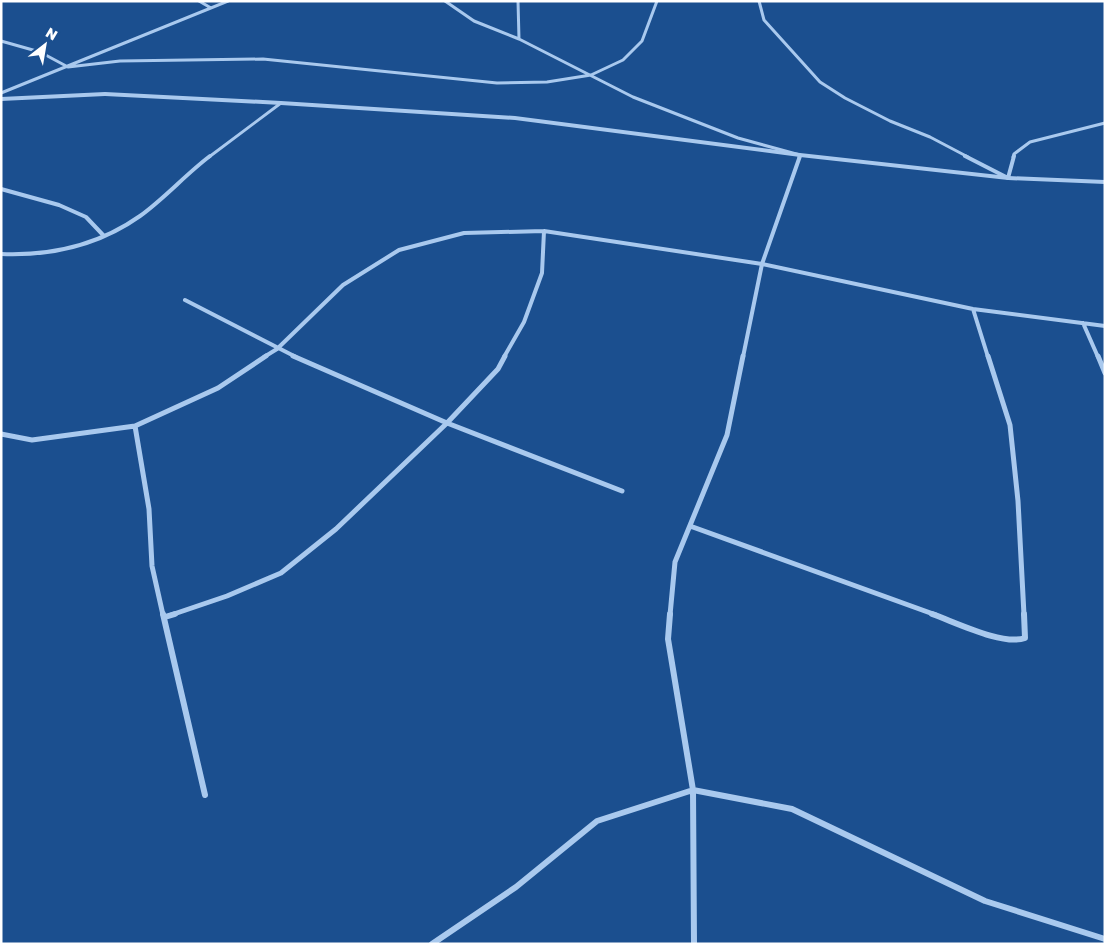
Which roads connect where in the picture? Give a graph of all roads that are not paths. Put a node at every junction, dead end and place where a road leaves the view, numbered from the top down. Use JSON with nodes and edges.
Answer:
{"nodes":[{"id":1,"x":199,"y":1,"type":"edge"},
{"id":2,"x":228,"y":1,"type":"edge"},
{"id":3,"x":445,"y":1,"type":"edge"},
{"id":4,"x":518,"y":1,"type":"edge"},
{"id":5,"x":657,"y":1,"type":"edge"},
{"id":6,"x":759,"y":1,"type":"edge"},
{"id":7,"x":210,"y":8,"type":"junction"},
{"id":8,"x":520,"y":39,"type":"junction"},
{"id":9,"x":1,"y":41,"type":"edge"},
{"id":10,"x":68,"y":67,"type":"junction"},
{"id":11,"x":591,"y":75,"type":"junction"},
{"id":12,"x":1,"y":93,"type":"edge"},
{"id":13,"x":1,"y":99,"type":"edge"},
{"id":14,"x":281,"y":103,"type":"junction"},
{"id":15,"x":1105,"y":123,"type":"edge"},
{"id":16,"x":800,"y":155,"type":"junction"},
{"id":17,"x":1008,"y":178,"type":"junction"},
{"id":18,"x":1105,"y":182,"type":"edge"},
{"id":19,"x":1,"y":189,"type":"edge"},
{"id":20,"x":544,"y":231,"type":"junction"},
{"id":21,"x":104,"y":236,"type":"junction"},
{"id":22,"x":1,"y":254,"type":"edge"},
{"id":23,"x":762,"y":264,"type":"junction"},
{"id":24,"x":185,"y":300,"type":"dead end"},
{"id":25,"x":973,"y":309,"type":"junction"},
{"id":26,"x":1083,"y":323,"type":"junction"},
{"id":27,"x":1105,"y":326,"type":"edge"},
{"id":28,"x":277,"y":349,"type":"junction"},
{"id":29,"x":1105,"y":373,"type":"edge"},
{"id":30,"x":447,"y":423,"type":"junction"},
{"id":31,"x":135,"y":426,"type":"junction"},
{"id":32,"x":1,"y":434,"type":"edge"},
{"id":33,"x":622,"y":491,"type":"dead end"},
{"id":34,"x":690,"y":526,"type":"junction"},
{"id":35,"x":165,"y":617,"type":"junction"},
{"id":36,"x":693,"y":790,"type":"junction"},
{"id":37,"x":205,"y":795,"type":"dead end"},
{"id":38,"x":1105,"y":940,"type":"edge"},
{"id":39,"x":432,"y":944,"type":"edge"},
{"id":40,"x":694,"y":944,"type":"edge"}],
"edges":[{"from":1,"to":7,"type":"street"},
{"from":2,"to":7,"type":"street"},
{"from":3,"to":8,"type":"street"},
{"from":4,"to":8,"type":"street"},
{"from":5,"to":11,"type":"street"},
{"from":6,"to":17,"type":"street"},
{"from":7,"to":10,"type":"street"},
{"from":8,"to":11,"type":"street"},
{"from":9,"to":10,"type":"street"},
{"from":10,"to":11,"type":"street"},
{"from":10,"to":12,"type":"street"},
{"from":11,"to":16,"type":"street"},
{"from":13,"to":14,"type":"street"},
{"from":14,"to":16,"type":"street"},
{"from":14,"to":21,"type":"street"},
{"from":15,"to":17,"type":"street"},
{"from":16,"to":17,"type":"street"},
{"from":16,"to":23,"type":"street"},
{"from":17,"to":18,"type":"street"},
{"from":19,"to":21,"type":"street"},
{"from":20,"to":23,"type":"street"},
{"from":20,"to":28,"type":"street"},
{"from":20,"to":30,"type":"street"},
{"from":21,"to":22,"type":"street"},
{"from":23,"to":25,"type":"street"},
{"from":23,"to":34,"type":"street"},
{"from":24,"to":28,"type":"street"},
{"from":25,"to":26,"type":"street"},
{"from":25,"to":34,"type":"street"},
{"from":26,"to":27,"type":"street"},
{"from":26,"to":29,"type":"street"},
{"from":28,"to":30,"type":"street"},
{"from":28,"to":31,"type":"street"},
{"from":30,"to":33,"type":"street"},
{"from":30,"to":35,"type":"street"},
{"from":31,"to":32,"type":"street"},
{"from":31,"to":35,"type":"street"},
{"from":34,"to":36,"type":"street"},
{"from":35,"to":37,"type":"street"},
{"from":36,"to":38,"type":"street"},
{"from":36,"to":39,"type":"street"},
{"from":36,"to":40,"type":"street"}]}
